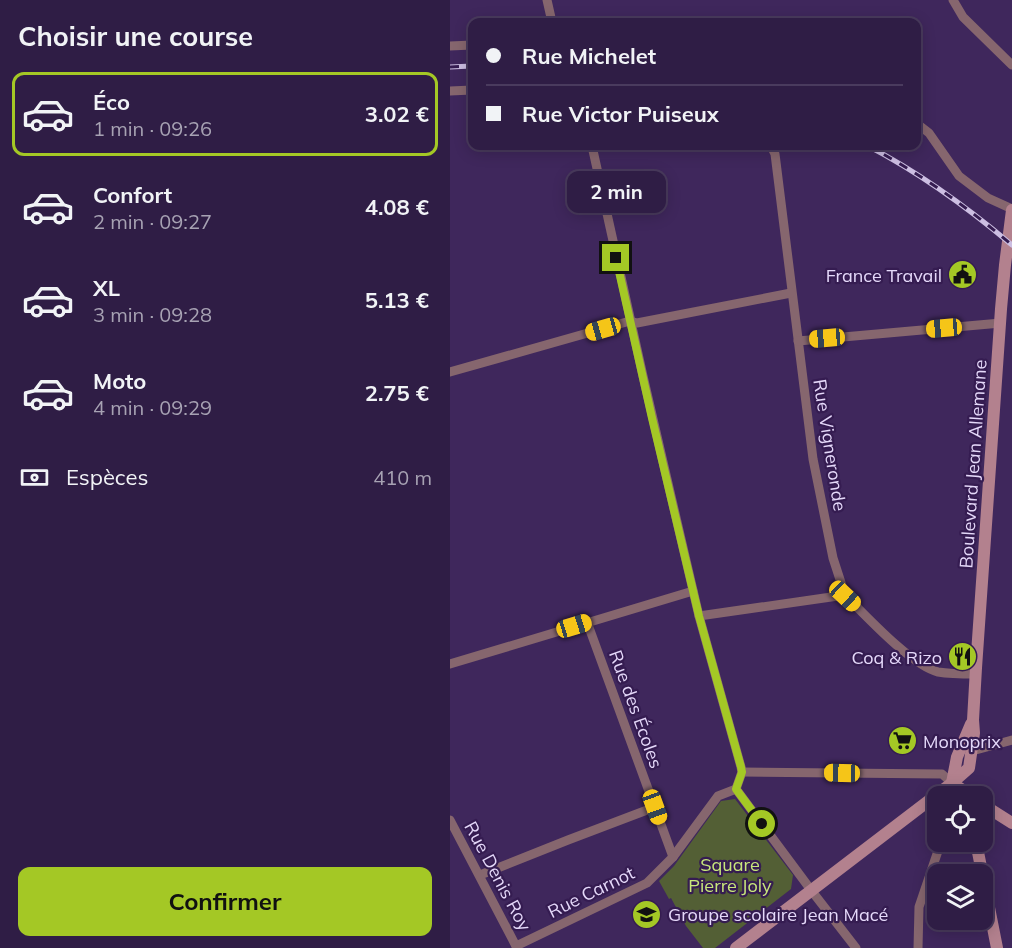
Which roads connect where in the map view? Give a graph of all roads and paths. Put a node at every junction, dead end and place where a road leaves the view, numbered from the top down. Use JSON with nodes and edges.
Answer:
{"nodes":[{"id":1,"x":547,"y":0,"type":"edge"},
{"id":2,"x":953,"y":0,"type":"edge"},
{"id":3,"x":551,"y":18,"type":"edge"},
{"id":4,"x":468,"y":45,"type":"edge"},
{"id":5,"x":450,"y":46,"type":"edge"},
{"id":6,"x":1012,"y":65,"type":"edge"},
{"id":7,"x":468,"y":90,"type":"edge"},
{"id":8,"x":450,"y":91,"type":"edge"},
{"id":9,"x":921,"y":127,"type":"edge"},
{"id":10,"x":593,"y":150,"type":"edge"},
{"id":11,"x":773,"y":150,"type":"edge"},
{"id":12,"x":1012,"y":210,"type":"edge"},
{"id":13,"x":791,"y":293,"type":"junction"},
{"id":14,"x":630,"y":321,"type":"junction"},
{"id":15,"x":1001,"y":324,"type":"junction"},
{"id":16,"x":798,"y":341,"type":"junction"},
{"id":17,"x":450,"y":372,"type":"edge"},
{"id":18,"x":693,"y":591,"type":"junction"},
{"id":19,"x":845,"y":596,"type":"junction"},
{"id":20,"x":699,"y":616,"type":"junction"},
{"id":21,"x":587,"y":622,"type":"junction"},
{"id":22,"x":450,"y":664,"type":"edge"},
{"id":23,"x":975,"y":674,"type":"junction"},
{"id":24,"x":972,"y":720,"type":"junction"},
{"id":25,"x":1012,"y":740,"type":"edge"},
{"id":26,"x":972,"y":751,"type":"junction"},
{"id":27,"x":742,"y":772,"type":"junction"},
{"id":28,"x":952,"y":783,"type":"junction"},
{"id":29,"x":952,"y":786,"type":"edge"},
{"id":30,"x":957,"y":786,"type":"edge"},
{"id":31,"x":736,"y":789,"type":"junction"},
{"id":32,"x":655,"y":807,"type":"junction"},
{"id":33,"x":993,"y":813,"type":"edge"},
{"id":34,"x":450,"y":821,"type":"edge"},
{"id":35,"x":1012,"y":823,"type":"edge"},
{"id":36,"x":938,"y":852,"type":"edge"},
{"id":37,"x":978,"y":852,"type":"edge"},
{"id":38,"x":673,"y":857,"type":"junction"},
{"id":39,"x":480,"y":875,"type":"junction"},
{"id":40,"x":811,"y":890,"type":"junction"},
{"id":41,"x":517,"y":947,"type":"edge"},
{"id":42,"x":736,"y":948,"type":"edge"},
{"id":43,"x":856,"y":948,"type":"edge"},
{"id":44,"x":918,"y":948,"type":"edge"},
{"id":45,"x":998,"y":948,"type":"edge"}],
"edges":[{"from":1,"to":3,"type":"street"},
{"from":2,"to":6,"type":"street"},
{"from":4,"to":5,"type":"street"},
{"from":7,"to":8,"type":"street"},
{"from":9,"to":12,"type":"street"},
{"from":10,"to":14,"type":"street"},
{"from":11,"to":13,"type":"street","name":"Rue Vigneronde"},
{"from":12,"to":15,"type":"main road","name":"Boulevard Jean Allemane"},
{"from":13,"to":14,"type":"street"},
{"from":13,"to":16,"type":"street","name":"Rue Vigneronde"},
{"from":14,"to":17,"type":"street"},
{"from":14,"to":18,"type":"street"},
{"from":15,"to":16,"type":"street"},
{"from":15,"to":23,"type":"main road","name":"Boulevard Jean Allemane"},
{"from":16,"to":19,"type":"street","name":"Rue Vigneronde"},
{"from":18,"to":20,"type":"street"},
{"from":18,"to":21,"type":"street"},
{"from":19,"to":20,"type":"street"},
{"from":19,"to":23,"type":"street"},
{"from":20,"to":27,"type":"street"},
{"from":21,"to":22,"type":"street"},
{"from":21,"to":32,"type":"street","name":"Rue des Écoles"},
{"from":23,"to":24,"type":"main road","name":"Boulevard Jean Allemane"},
{"from":24,"to":26,"type":"main road","name":"Boulevard Jean Allemane"},
{"from":24,"to":28,"type":"main road","name":"Boulevard Jean Allemane"},
{"from":25,"to":26,"type":"street"},
{"from":26,"to":28,"type":"main road","name":"Boulevard Jean Allemane"},
{"from":27,"to":28,"type":"street"},
{"from":27,"to":31,"type":"street"},
{"from":28,"to":29,"type":"street"},
{"from":28,"to":30,"type":"main road"},
{"from":28,"to":40,"type":"main road"},
{"from":31,"to":38,"type":"street","name":"Rue Carnot"},
{"from":31,"to":40,"type":"street"},
{"from":32,"to":38,"type":"street","name":"Rue des Écoles"},
{"from":32,"to":39,"type":"street"},
{"from":33,"to":35,"type":"main road"},
{"from":34,"to":39,"type":"street","name":"Rue Denis Roy"},
{"from":36,"to":44,"type":"street"},
{"from":37,"to":45,"type":"main road"},
{"from":38,"to":41,"type":"street","name":"Rue Carnot"},
{"from":39,"to":41,"type":"street","name":"Rue Denis Roy"},
{"from":40,"to":42,"type":"main road"},
{"from":40,"to":43,"type":"street"}]}
